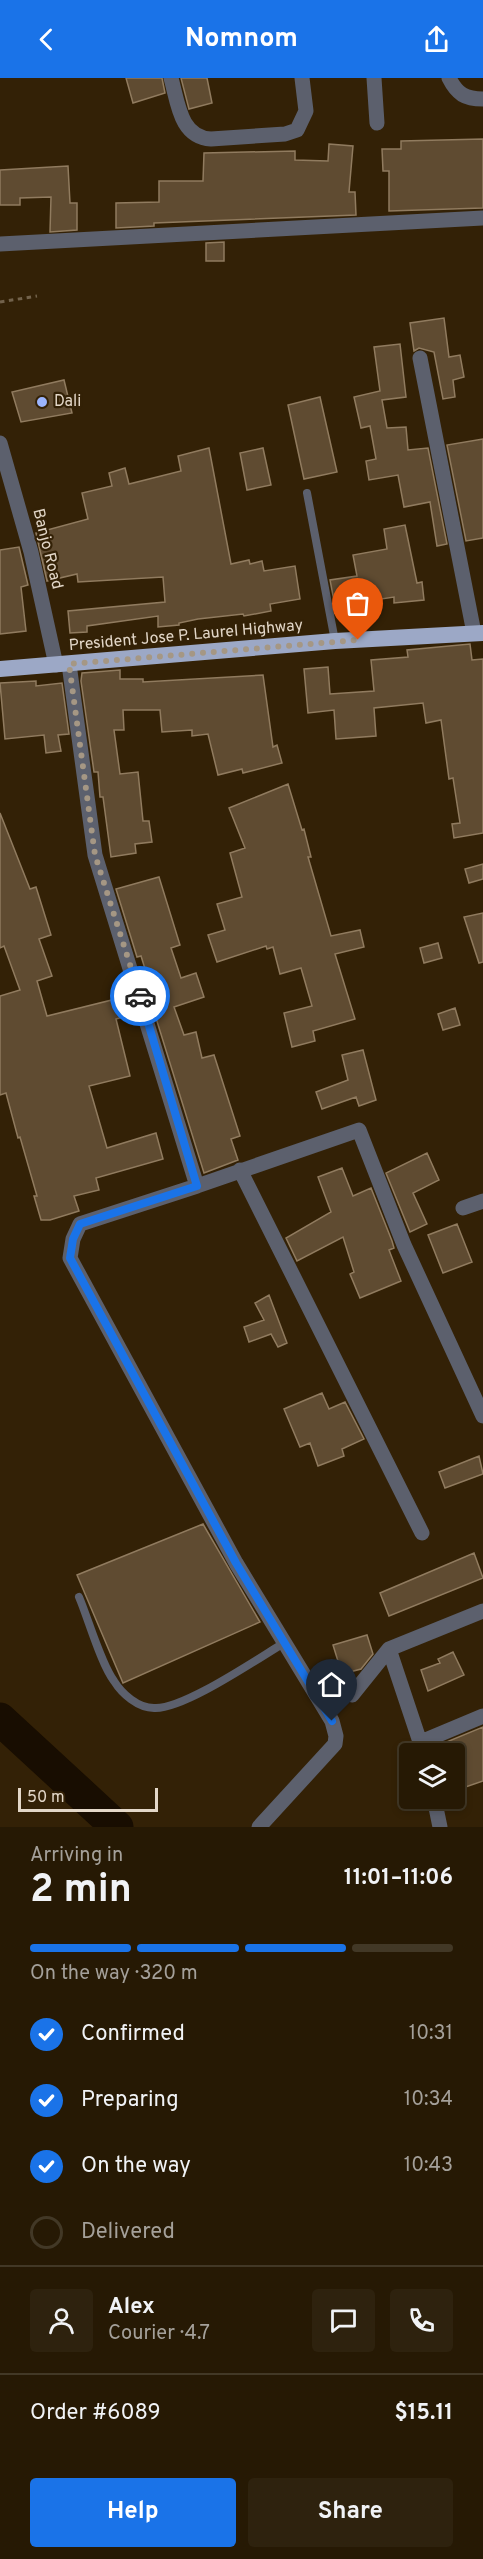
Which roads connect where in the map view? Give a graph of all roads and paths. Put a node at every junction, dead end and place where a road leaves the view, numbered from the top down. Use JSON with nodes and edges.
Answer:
{"nodes":[{"id":1,"x":171,"y":78,"type":"edge"},
{"id":2,"x":302,"y":78,"type":"edge"},
{"id":3,"x":374,"y":78,"type":"edge"},
{"id":4,"x":449,"y":78,"type":"edge"},
{"id":5,"x":483,"y":99,"type":"edge"},
{"id":6,"x":377,"y":123,"type":"dead end"},
{"id":7,"x":483,"y":218,"type":"edge"},
{"id":8,"x":0,"y":244,"type":"edge"},
{"id":9,"x":37,"y":296,"type":"dead end"},
{"id":10,"x":0,"y":302,"type":"edge"},
{"id":11,"x":420,"y":358,"type":"dead end"},
{"id":12,"x":0,"y":443,"type":"edge"},
{"id":13,"x":307,"y":493,"type":"dead end"},
{"id":14,"x":478,"y":633,"type":"edge"},
{"id":15,"x":335,"y":641,"type":"junction"},
{"id":16,"x":62,"y":665,"type":"junction"},
{"id":17,"x":0,"y":669,"type":"edge"},
{"id":18,"x":240,"y":1170,"type":"junction"},
{"id":19,"x":197,"y":1186,"type":"junction"},
{"id":20,"x":483,"y":1201,"type":"edge"},
{"id":21,"x":463,"y":1208,"type":"dead end"},
{"id":22,"x":483,"y":1416,"type":"edge"},
{"id":23,"x":422,"y":1533,"type":"dead end"},
{"id":24,"x":79,"y":1597,"type":"dead end"},
{"id":25,"x":483,"y":1611,"type":"edge"},
{"id":26,"x":284,"y":1644,"type":"junction"},
{"id":27,"x":389,"y":1649,"type":"junction"},
{"id":28,"x":352,"y":1695,"type":"dead end"},
{"id":29,"x":483,"y":1716,"type":"edge"},
{"id":30,"x":420,"y":1743,"type":"edge"},
{"id":31,"x":432,"y":1743,"type":"edge"},
{"id":32,"x":436,"y":1809,"type":"edge"},
{"id":33,"x":259,"y":1827,"type":"edge"},
{"id":34,"x":440,"y":1827,"type":"edge"}],
"edges":[{"from":1,"to":2,"type":"street"},
{"from":3,"to":6,"type":"street"},
{"from":4,"to":5,"type":"street"},
{"from":7,"to":8,"type":"street"},
{"from":9,"to":10,"type":"path"},
{"from":11,"to":14,"type":"street"},
{"from":12,"to":16,"type":"street","name":"Banjo Road"},
{"from":13,"to":15,"type":"lane"},
{"from":14,"to":15,"type":"highway","name":"President Jose P. Laurel Highway"},
{"from":15,"to":16,"type":"highway","name":"President Jose P. Laurel Highway"},
{"from":16,"to":17,"type":"highway","name":"President Jose P. Laurel Highway"},
{"from":16,"to":19,"type":"street","name":"Banjo Road"},
{"from":18,"to":19,"type":"street"},
{"from":18,"to":22,"type":"street"},
{"from":18,"to":23,"type":"street"},
{"from":19,"to":26,"type":"street"},
{"from":20,"to":21,"type":"street"},
{"from":24,"to":26,"type":"lane"},
{"from":25,"to":27,"type":"street"},
{"from":26,"to":33,"type":"street"},
{"from":27,"to":28,"type":"street"},
{"from":27,"to":30,"type":"street"},
{"from":29,"to":31,"type":"street"},
{"from":32,"to":34,"type":"street"}]}
